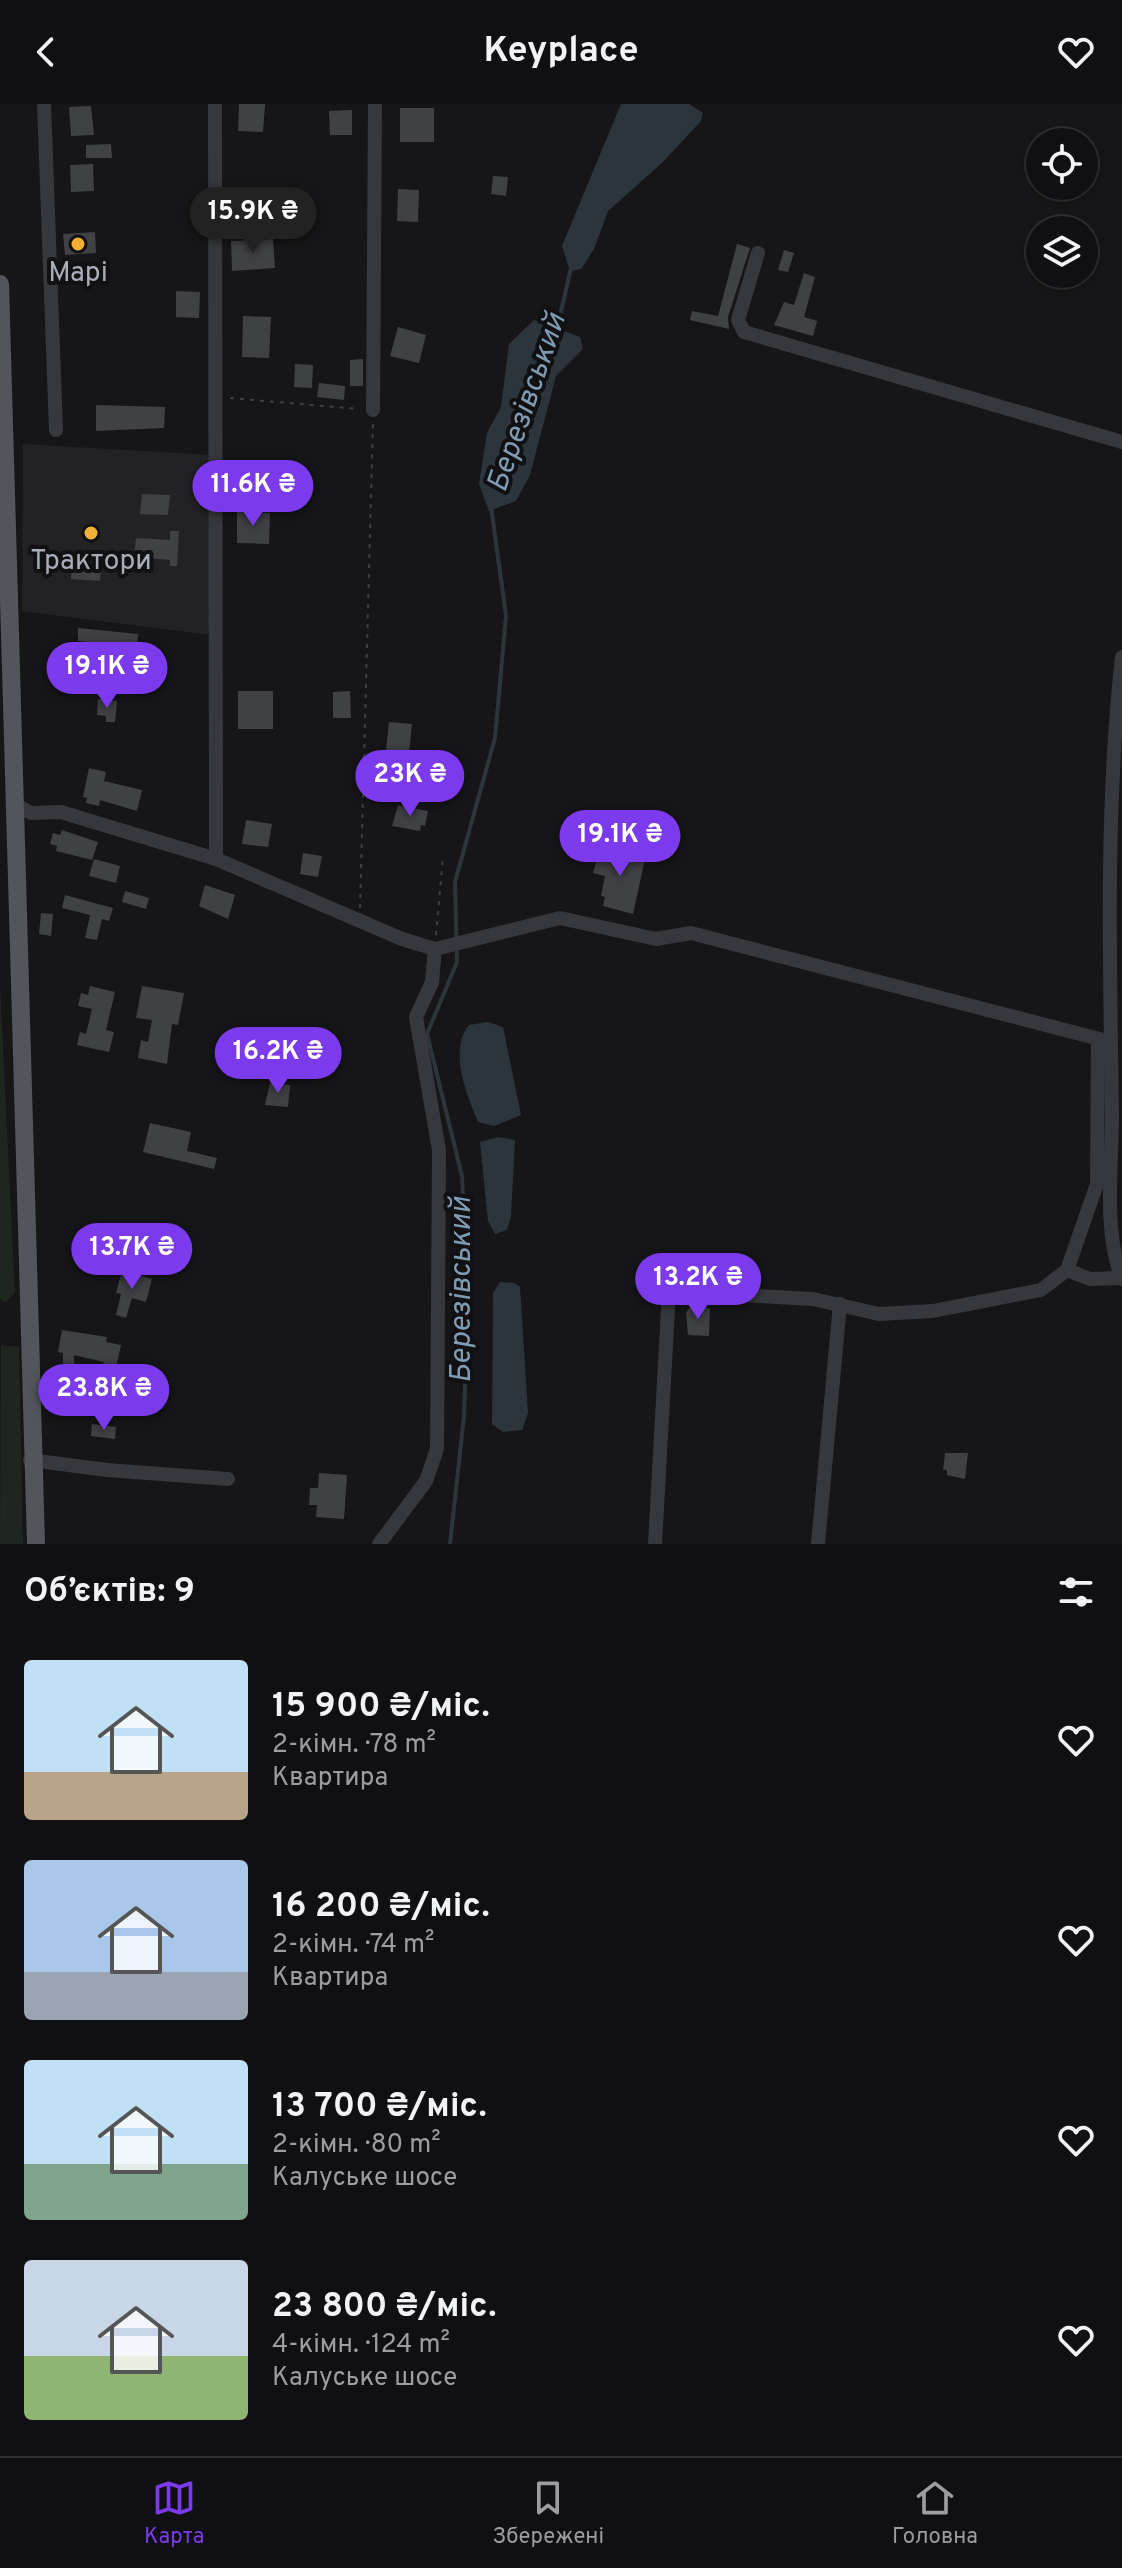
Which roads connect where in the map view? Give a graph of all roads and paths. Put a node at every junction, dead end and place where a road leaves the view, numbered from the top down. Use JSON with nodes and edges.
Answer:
{"nodes":[{"id":1,"x":44,"y":104,"type":"edge"},
{"id":2,"x":215,"y":104,"type":"edge"},
{"id":3,"x":375,"y":104,"type":"edge"},
{"id":4,"x":758,"y":253,"type":"dead end"},
{"id":5,"x":0,"y":284,"type":"edge"},
{"id":6,"x":215,"y":397,"type":"junction"},
{"id":7,"x":373,"y":410,"type":"junction"},
{"id":8,"x":56,"y":430,"type":"dead end"},
{"id":9,"x":1122,"y":442,"type":"edge"},
{"id":10,"x":3,"y":476,"type":"edge"},
{"id":11,"x":1122,"y":657,"type":"edge"},
{"id":12,"x":6,"y":715,"type":"edge"},
{"id":13,"x":15,"y":804,"type":"junction"},
{"id":14,"x":1117,"y":808,"type":"edge"},
{"id":15,"x":443,"y":857,"type":"dead end"},
{"id":16,"x":216,"y":859,"type":"junction"},
{"id":17,"x":360,"y":921,"type":"junction"},
{"id":18,"x":435,"y":949,"type":"junction"},
{"id":19,"x":1104,"y":1040,"type":"junction"},
{"id":20,"x":1067,"y":1270,"type":"junction"},
{"id":21,"x":1121,"y":1278,"type":"edge"},
{"id":22,"x":840,"y":1304,"type":"junction"},
{"id":23,"x":32,"y":1460,"type":"junction"},
{"id":24,"x":228,"y":1479,"type":"dead end"},
{"id":25,"x":36,"y":1544,"type":"edge"},
{"id":26,"x":379,"y":1544,"type":"edge"},
{"id":27,"x":655,"y":1544,"type":"edge"},
{"id":28,"x":818,"y":1544,"type":"edge"}],
"edges":[{"from":1,"to":8,"type":"street"},
{"from":2,"to":6,"type":"street"},
{"from":3,"to":7,"type":"street"},
{"from":4,"to":9,"type":"street"},
{"from":5,"to":10,"type":"main road"},
{"from":6,"to":7,"type":"path"},
{"from":6,"to":16,"type":"street"},
{"from":7,"to":17,"type":"path"},
{"from":10,"to":12,"type":"main road"},
{"from":11,"to":14,"type":"street"},
{"from":12,"to":13,"type":"main road"},
{"from":13,"to":16,"type":"street"},
{"from":13,"to":23,"type":"main road"},
{"from":14,"to":19,"type":"street"},
{"from":15,"to":18,"type":"path"},
{"from":16,"to":17,"type":"street"},
{"from":17,"to":18,"type":"street"},
{"from":18,"to":19,"type":"street"},
{"from":18,"to":26,"type":"street"},
{"from":19,"to":20,"type":"street"},
{"from":19,"to":21,"type":"street"},
{"from":20,"to":21,"type":"street"},
{"from":20,"to":22,"type":"street"},
{"from":22,"to":27,"type":"street"},
{"from":22,"to":28,"type":"street"},
{"from":23,"to":24,"type":"street"},
{"from":23,"to":25,"type":"main road"}]}
